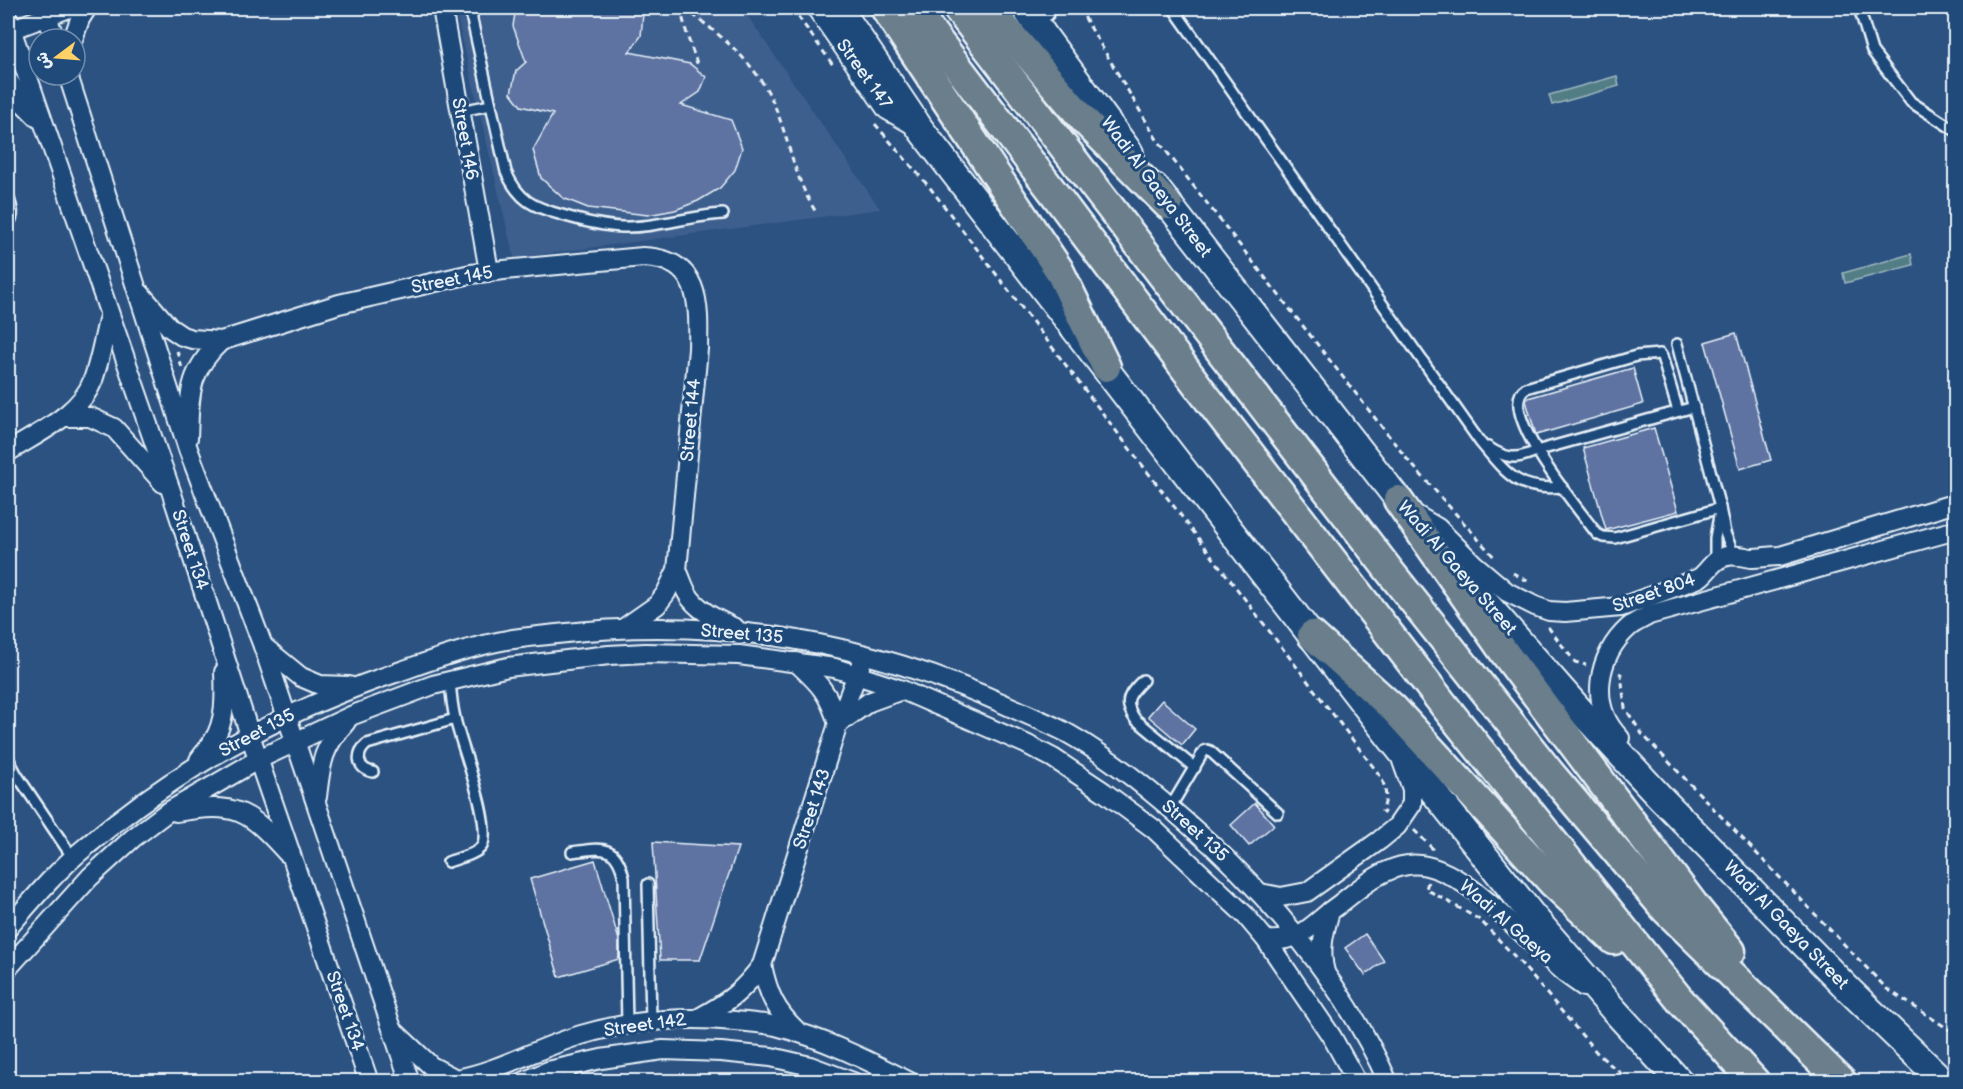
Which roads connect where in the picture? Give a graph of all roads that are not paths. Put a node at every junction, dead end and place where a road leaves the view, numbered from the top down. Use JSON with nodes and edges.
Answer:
{"nodes":[{"id":1,"x":69,"y":8,"type":"edge"},
{"id":2,"x":87,"y":8,"type":"edge"},
{"id":3,"x":442,"y":8,"type":"edge"},
{"id":4,"x":472,"y":8,"type":"edge"},
{"id":5,"x":816,"y":8,"type":"edge"},
{"id":6,"x":839,"y":8,"type":"edge"},
{"id":7,"x":885,"y":8,"type":"edge"},
{"id":8,"x":913,"y":8,"type":"edge"},
{"id":9,"x":957,"y":8,"type":"edge"},
{"id":10,"x":988,"y":8,"type":"edge"},
{"id":11,"x":1173,"y":8,"type":"edge"},
{"id":12,"x":1859,"y":8,"type":"edge"},
{"id":13,"x":1039,"y":9,"type":"edge"},
{"id":14,"x":45,"y":12,"type":"edge"},
{"id":15,"x":9,"y":27,"type":"edge"},
{"id":16,"x":51,"y":27,"type":"edge"},
{"id":17,"x":77,"y":27,"type":"edge"},
{"id":18,"x":8,"y":80,"type":"edge"},
{"id":19,"x":73,"y":87,"type":"edge"},
{"id":20,"x":491,"y":105,"type":"junction"},
{"id":21,"x":460,"y":111,"type":"junction"},
{"id":22,"x":42,"y":122,"type":"junction"},
{"id":23,"x":921,"y":130,"type":"junction"},
{"id":24,"x":1956,"y":131,"type":"edge"},
{"id":25,"x":8,"y":196,"type":"edge"},
{"id":26,"x":1168,"y":205,"type":"junction"},
{"id":27,"x":723,"y":214,"type":"dead end"},
{"id":28,"x":8,"y":223,"type":"edge"},
{"id":29,"x":489,"y":271,"type":"junction"},
{"id":30,"x":686,"y":273,"type":"joint"},
{"id":31,"x":135,"y":288,"type":"junction"},
{"id":32,"x":110,"y":316,"type":"junction"},
{"id":33,"x":221,"y":341,"type":"junction"},
{"id":34,"x":1677,"y":344,"type":"dead end"},
{"id":35,"x":1106,"y":367,"type":"junction"},
{"id":36,"x":1694,"y":407,"type":"junction"},
{"id":37,"x":1678,"y":411,"type":"junction"},
{"id":38,"x":63,"y":417,"type":"junction"},
{"id":39,"x":1480,"y":442,"type":"junction"},
{"id":40,"x":188,"y":449,"type":"junction"},
{"id":41,"x":1536,"y":451,"type":"junction"},
{"id":42,"x":8,"y":452,"type":"edge"},
{"id":43,"x":1562,"y":487,"type":"junction"},
{"id":44,"x":171,"y":491,"type":"junction"},
{"id":45,"x":1956,"y":503,"type":"edge"},
{"id":46,"x":1402,"y":505,"type":"junction"},
{"id":47,"x":1720,"y":508,"type":"junction"},
{"id":48,"x":1956,"y":530,"type":"edge"},
{"id":49,"x":1734,"y":555,"type":"junction"},
{"id":50,"x":1715,"y":562,"type":"junction"},
{"id":51,"x":677,"y":570,"type":"junction"},
{"id":52,"x":624,"y":628,"type":"junction"},
{"id":53,"x":739,"y":631,"type":"junction"},
{"id":54,"x":1312,"y":635,"type":"junction"},
{"id":55,"x":263,"y":646,"type":"junction"},
{"id":56,"x":223,"y":649,"type":"junction"},
{"id":57,"x":865,"y":654,"type":"junction"},
{"id":58,"x":796,"y":662,"type":"junction"},
{"id":59,"x":857,"y":675,"type":"junction"},
{"id":60,"x":1143,"y":680,"type":"dead end"},
{"id":61,"x":450,"y":681,"type":"junction"},
{"id":62,"x":354,"y":686,"type":"junction"},
{"id":63,"x":902,"y":690,"type":"junction"},
{"id":64,"x":352,"y":715,"type":"junction"},
{"id":65,"x":285,"y":717,"type":"junction"},
{"id":66,"x":455,"y":719,"type":"junction"},
{"id":67,"x":838,"y":724,"type":"junction"},
{"id":68,"x":250,"y":735,"type":"junction"},
{"id":69,"x":1392,"y":740,"type":"junction"},
{"id":70,"x":294,"y":742,"type":"junction"},
{"id":71,"x":8,"y":758,"type":"edge"},
{"id":72,"x":259,"y":759,"type":"junction"},
{"id":73,"x":193,"y":767,"type":"junction"},
{"id":74,"x":1195,"y":768,"type":"junction"},
{"id":75,"x":373,"y":772,"type":"dead end"},
{"id":76,"x":1661,"y":798,"type":"junction"},
{"id":77,"x":316,"y":802,"type":"junction"},
{"id":78,"x":1170,"y":808,"type":"junction"},
{"id":79,"x":166,"y":813,"type":"junction"},
{"id":80,"x":1278,"y":813,"type":"dead end"},
{"id":81,"x":572,"y":852,"type":"dead end"},
{"id":82,"x":73,"y":858,"type":"junction"},
{"id":83,"x":294,"y":861,"type":"junction"},
{"id":84,"x":448,"y":862,"type":"dead end"},
{"id":85,"x":648,"y":884,"type":"dead end"},
{"id":86,"x":1260,"y":893,"type":"junction"},
{"id":87,"x":1330,"y":911,"type":"junction"},
{"id":88,"x":8,"y":928,"type":"edge"},
{"id":89,"x":1298,"y":937,"type":"junction"},
{"id":90,"x":1266,"y":940,"type":"junction"},
{"id":91,"x":762,"y":965,"type":"junction"},
{"id":92,"x":8,"y":968,"type":"edge"},
{"id":93,"x":1326,"y":976,"type":"junction"},
{"id":94,"x":1680,"y":1000,"type":"junction"},
{"id":95,"x":1614,"y":1010,"type":"junction"},
{"id":96,"x":699,"y":1018,"type":"junction"},
{"id":97,"x":651,"y":1021,"type":"junction"},
{"id":98,"x":627,"y":1024,"type":"junction"},
{"id":99,"x":393,"y":1030,"type":"junction"},
{"id":100,"x":798,"y":1032,"type":"junction"},
{"id":101,"x":1822,"y":1061,"type":"junction"},
{"id":102,"x":569,"y":1074,"type":"edge"},
{"id":103,"x":455,"y":1080,"type":"edge"},
{"id":104,"x":369,"y":1082,"type":"edge"},
{"id":105,"x":410,"y":1082,"type":"edge"},
{"id":106,"x":522,"y":1082,"type":"edge"},
{"id":107,"x":853,"y":1082,"type":"edge"},
{"id":108,"x":910,"y":1082,"type":"edge"},
{"id":109,"x":1357,"y":1082,"type":"edge"},
{"id":110,"x":1388,"y":1082,"type":"edge"},
{"id":111,"x":1680,"y":1082,"type":"edge"},
{"id":112,"x":1755,"y":1082,"type":"edge"},
{"id":113,"x":1842,"y":1082,"type":"edge"},
{"id":114,"x":1944,"y":1082,"type":"edge"}],
"edges":[{"from":1,"to":14,"type":"street"},
{"from":2,"to":17,"type":"street"},
{"from":3,"to":21,"type":"street","name":"Street 146"},
{"from":4,"to":20,"type":"lane"},
{"from":5,"to":23,"type":"street","name":"Street 147"},
{"from":6,"to":23,"type":"street"},
{"from":7,"to":35,"type":"main road"},
{"from":8,"to":94,"type":"main road"},
{"from":9,"to":101,"type":"main road"},
{"from":10,"to":26,"type":"main road"},
{"from":11,"to":39,"type":"lane"},
{"from":12,"to":24,"type":"lane"},
{"from":13,"to":26,"type":"street","name":"Wadi Al Gaeya Street"},
{"from":14,"to":15,"type":"street"},
{"from":14,"to":16,"type":"street"},
{"from":15,"to":22,"type":"street","name":"Street 134"},
{"from":18,"to":22,"type":"street"},
{"from":19,"to":31,"type":"street","name":"Street 134"},
{"from":20,"to":21,"type":"lane"},
{"from":20,"to":27,"type":"lane"},
{"from":21,"to":29,"type":"street","name":"Street 146"},
{"from":22,"to":32,"type":"street","name":"Street 134"},
{"from":23,"to":35,"type":"street"},
{"from":25,"to":28,"type":"lane"},
{"from":26,"to":46,"type":"street","name":"Wadi Al Gaeya Street"},
{"from":29,"to":30,"type":"street","name":"Street 145"},
{"from":29,"to":33,"type":"street","name":"Street 145"},
{"from":30,"to":51,"type":"street","name":"Street 144"},
{"from":31,"to":33,"type":"street","name":"Street 145"},
{"from":31,"to":40,"type":"street","name":"Street 134"},
{"from":32,"to":38,"type":"street"},
{"from":32,"to":44,"type":"street","name":"Street 134"},
{"from":33,"to":40,"type":"street"},
{"from":34,"to":36,"type":"lane"},
{"from":35,"to":54,"type":"street"},
{"from":36,"to":37,"type":"lane"},
{"from":36,"to":47,"type":"lane"},
{"from":37,"to":41,"type":"lane"},
{"from":37,"to":41,"type":"lane"},
{"from":38,"to":42,"type":"street"},
{"from":38,"to":44,"type":"street"},
{"from":39,"to":41,"type":"lane"},
{"from":39,"to":43,"type":"lane"},
{"from":40,"to":55,"type":"street","name":"Street 134"},
{"from":41,"to":43,"type":"lane"},
{"from":43,"to":47,"type":"lane"},
{"from":44,"to":56,"type":"street","name":"Street 134"},
{"from":45,"to":49,"type":"street","name":"Street 804"},
{"from":46,"to":50,"type":"street","name":"Street 804"},
{"from":46,"to":76,"type":"street","name":"Wadi Al Gaeya Street"},
{"from":46,"to":101,"type":"main road"},
{"from":47,"to":49,"type":"lane"},
{"from":47,"to":50,"type":"lane"},
{"from":48,"to":76,"type":"street","name":"Street 804"},
{"from":49,"to":50,"type":"street","name":"Street 804"},
{"from":51,"to":52,"type":"street","name":"Street 144"},
{"from":51,"to":53,"type":"street"},
{"from":52,"to":53,"type":"street","name":"Street 135"},
{"from":52,"to":62,"type":"street","name":"Street 135"},
{"from":53,"to":57,"type":"street","name":"Street 135"},
{"from":54,"to":69,"type":"street"},
{"from":54,"to":94,"type":"main road"},
{"from":55,"to":62,"type":"street"},
{"from":55,"to":65,"type":"street","name":"Street 134"},
{"from":56,"to":68,"type":"street","name":"Street 134"},
{"from":56,"to":73,"type":"street"},
{"from":57,"to":59,"type":"street","name":"Street 143"},
{"from":57,"to":78,"type":"street","name":"Street 135"},
{"from":58,"to":59,"type":"street","name":"Street 135"},
{"from":58,"to":61,"type":"street","name":"Street 135"},
{"from":58,"to":67,"type":"street"},
{"from":59,"to":63,"type":"street","name":"Street 135"},
{"from":59,"to":67,"type":"street","name":"Street 143"},
{"from":60,"to":74,"type":"lane"},
{"from":61,"to":64,"type":"street","name":"Street 135"},
{"from":61,"to":66,"type":"lane"},
{"from":62,"to":65,"type":"street","name":"Street 135"},
{"from":63,"to":67,"type":"street"},
{"from":63,"to":90,"type":"street","name":"Street 135"},
{"from":64,"to":70,"type":"street","name":"Street 135"},
{"from":64,"to":77,"type":"street"},
{"from":65,"to":68,"type":"street","name":"Street 135"},
{"from":65,"to":70,"type":"street","name":"Street 134"},
{"from":66,"to":75,"type":"lane"},
{"from":66,"to":84,"type":"lane"},
{"from":67,"to":91,"type":"street","name":"Street 143"},
{"from":68,"to":72,"type":"street","name":"Street 134"},
{"from":68,"to":73,"type":"street","name":"Street 135"},
{"from":69,"to":86,"type":"street"},
{"from":69,"to":95,"type":"street"},
{"from":70,"to":72,"type":"street","name":"Street 135"},
{"from":70,"to":77,"type":"street","name":"Street 134"},
{"from":71,"to":82,"type":"lane"},
{"from":72,"to":79,"type":"street","name":"Street 135"},
{"from":72,"to":83,"type":"street","name":"Street 134"},
{"from":73,"to":82,"type":"street","name":"Street 135"},
{"from":74,"to":78,"type":"lane"},
{"from":74,"to":80,"type":"lane"},
{"from":76,"to":114,"type":"street","name":"Wadi Al Gaeya Street"},
{"from":77,"to":99,"type":"street","name":"Street 134"},
{"from":78,"to":86,"type":"street","name":"Street 135"},
{"from":79,"to":83,"type":"street"},
{"from":79,"to":92,"type":"street","name":"Street 135"},
{"from":81,"to":98,"type":"lane"},
{"from":82,"to":88,"type":"street","name":"Street 135"},
{"from":83,"to":104,"type":"street","name":"Street 134"},
{"from":85,"to":97,"type":"lane"},
{"from":86,"to":89,"type":"street","name":"Street 135"},
{"from":87,"to":89,"type":"street","name":"Wadi Al Gaeya"},
{"from":87,"to":93,"type":"street"},
{"from":87,"to":95,"type":"street","name":"Wadi Al Gaeya"},
{"from":89,"to":90,"type":"street"},
{"from":89,"to":93,"type":"street","name":"Street 135"},
{"from":90,"to":109,"type":"street","name":"Street 135"},
{"from":91,"to":96,"type":"street","name":"Street 143"},
{"from":91,"to":100,"type":"street"},
{"from":93,"to":110,"type":"street","name":"Street 135"},
{"from":94,"to":112,"type":"main road"},
{"from":95,"to":111,"type":"street"},
{"from":96,"to":97,"type":"street","name":"Street 142"},
{"from":96,"to":100,"type":"street","name":"Street 142"},
{"from":97,"to":98,"type":"street","name":"Street 142"},
{"from":98,"to":103,"type":"street","name":"Street 142"},
{"from":99,"to":103,"type":"street","name":"Street 142"},
{"from":99,"to":105,"type":"street","name":"Street 134"},
{"from":100,"to":108,"type":"street","name":"Street 142"},
{"from":101,"to":113,"type":"main road"},
{"from":102,"to":106,"type":"street","name":"Street 142"},
{"from":102,"to":107,"type":"street","name":"Street 142"}]}
